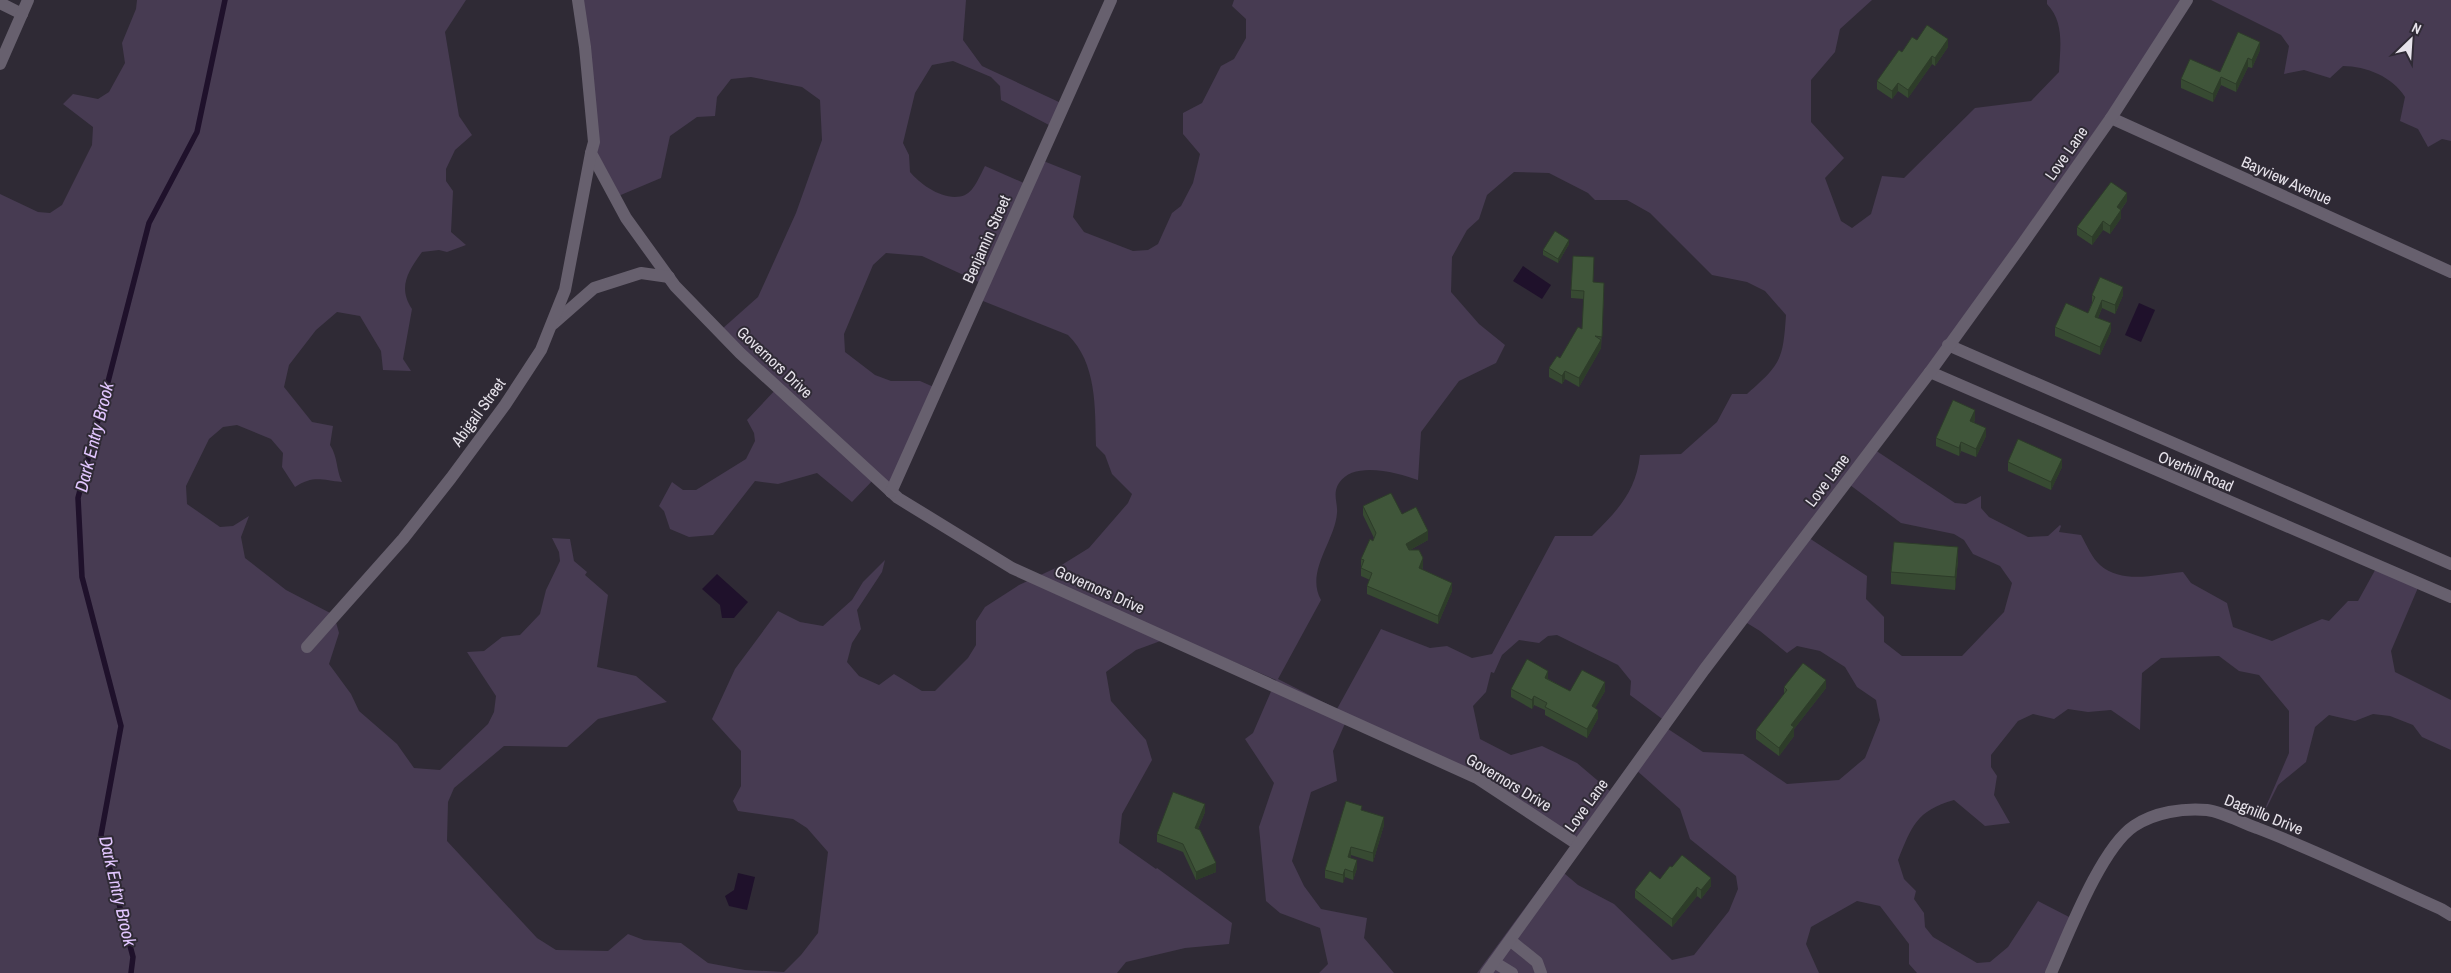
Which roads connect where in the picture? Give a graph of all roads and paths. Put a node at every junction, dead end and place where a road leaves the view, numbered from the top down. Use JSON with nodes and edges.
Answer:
{"nodes":[{"id":1,"x":28,"y":0,"type":"edge"},
{"id":2,"x":578,"y":0,"type":"edge"},
{"id":3,"x":1111,"y":0,"type":"edge"},
{"id":4,"x":2187,"y":0,"type":"edge"},
{"id":5,"x":0,"y":4,"type":"edge"},
{"id":6,"x":22,"y":14,"type":"junction"},
{"id":7,"x":0,"y":64,"type":"edge"},
{"id":8,"x":2110,"y":118,"type":"junction"},
{"id":9,"x":592,"y":153,"type":"junction"},
{"id":10,"x":2451,"y":272,"type":"edge"},
{"id":11,"x":669,"y":277,"type":"junction"},
{"id":12,"x":550,"y":326,"type":"junction"},
{"id":13,"x":1948,"y":346,"type":"junction"},
{"id":14,"x":1930,"y":372,"type":"junction"},
{"id":15,"x":891,"y":492,"type":"junction"},
{"id":16,"x":2451,"y":564,"type":"edge"},
{"id":17,"x":2451,"y":597,"type":"edge"},
{"id":18,"x":307,"y":647,"type":"dead end"},
{"id":19,"x":1577,"y":844,"type":"junction"},
{"id":20,"x":2451,"y":915,"type":"edge"},
{"id":21,"x":1511,"y":941,"type":"junction"},
{"id":22,"x":1494,"y":962,"type":"junction"},
{"id":23,"x":1486,"y":973,"type":"edge"},
{"id":24,"x":1512,"y":973,"type":"edge"},
{"id":25,"x":1541,"y":973,"type":"edge"},
{"id":26,"x":2051,"y":973,"type":"edge"}],
"edges":[{"from":1,"to":6,"type":"street"},
{"from":2,"to":9,"type":"street","name":"Governors Drive"},
{"from":3,"to":15,"type":"street","name":"Benjamin Street"},
{"from":4,"to":8,"type":"street","name":"Love Lane"},
{"from":5,"to":6,"type":"street"},
{"from":6,"to":7,"type":"street"},
{"from":8,"to":10,"type":"street","name":"Bayview Avenue"},
{"from":8,"to":13,"type":"street","name":"Love Lane"},
{"from":9,"to":11,"type":"street","name":"Governors Drive"},
{"from":9,"to":12,"type":"street","name":"Abigail Street"},
{"from":11,"to":12,"type":"street"},
{"from":11,"to":15,"type":"street","name":"Governors Drive"},
{"from":12,"to":18,"type":"street","name":"Abigail Street"},
{"from":13,"to":14,"type":"street","name":"Love Lane"},
{"from":13,"to":16,"type":"street","name":"Overhill Road"},
{"from":14,"to":17,"type":"street","name":"Overhill Road"},
{"from":14,"to":19,"type":"street","name":"Love Lane"},
{"from":15,"to":19,"type":"street","name":"Governors Drive"},
{"from":19,"to":21,"type":"street","name":"Love Lane"},
{"from":20,"to":26,"type":"street","name":"Dagnillo Drive"},
{"from":21,"to":22,"type":"street","name":"Love Lane"},
{"from":21,"to":25,"type":"street"},
{"from":22,"to":23,"type":"street","name":"Love Lane"},
{"from":22,"to":24,"type":"street"}]}
